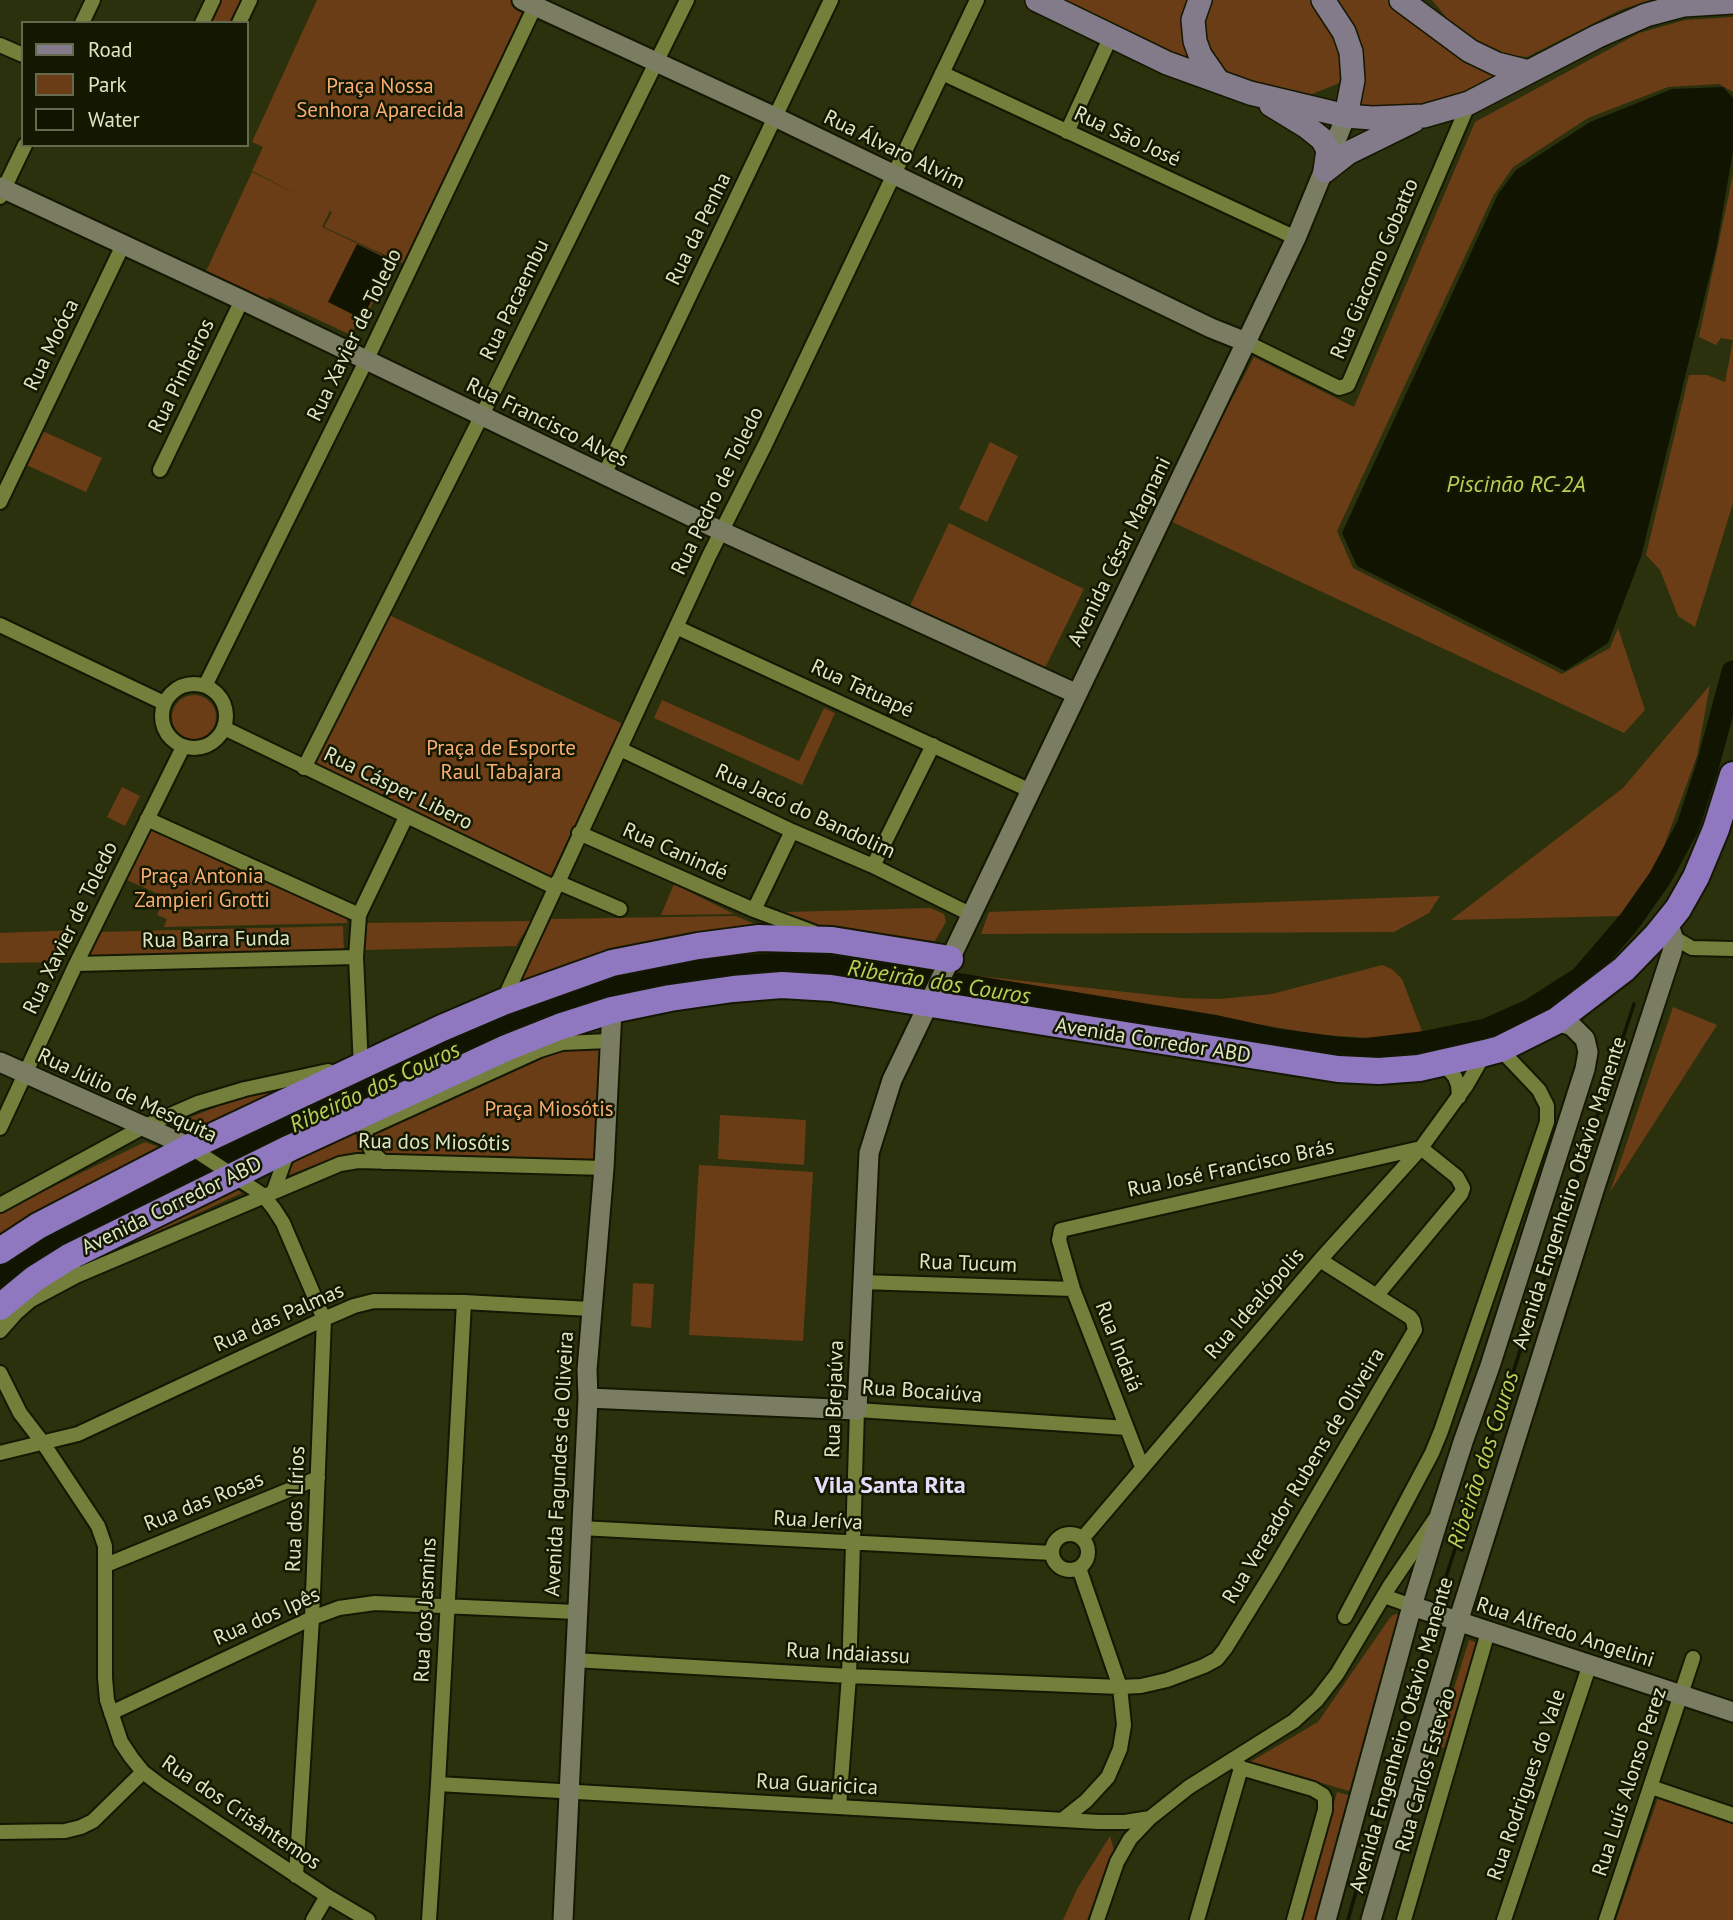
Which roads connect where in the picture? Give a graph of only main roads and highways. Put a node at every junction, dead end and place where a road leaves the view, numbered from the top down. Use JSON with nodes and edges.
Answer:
{"nodes":[{"id":1,"x":1037,"y":0,"type":"edge"},
{"id":2,"x":1200,"y":0,"type":"edge"},
{"id":3,"x":1323,"y":0,"type":"edge"},
{"id":4,"x":1401,"y":0,"type":"edge"},
{"id":5,"x":1424,"y":0,"type":"edge"},
{"id":6,"x":1733,"y":2,"type":"edge"},
{"id":7,"x":1440,"y":30,"type":"junction"},
{"id":8,"x":1529,"y":72,"type":"junction"},
{"id":9,"x":1353,"y":80,"type":"junction"},
{"id":10,"x":1219,"y":81,"type":"junction"},
{"id":11,"x":1250,"y":93,"type":"junction"},
{"id":12,"x":1288,"y":103,"type":"junction"},
{"id":13,"x":1346,"y":116,"type":"junction"},
{"id":14,"x":1424,"y":116,"type":"junction"},
{"id":15,"x":1733,"y":775,"type":"edge"},
{"id":16,"x":948,"y":964,"type":"road end"},
{"id":17,"x":0,"y":1251,"type":"edge"},
{"id":18,"x":0,"y":1307,"type":"edge"}],
"edges":[{"from":1,"to":10,"type":"main road"},
{"from":2,"to":10,"type":"main road"},
{"from":3,"to":9,"type":"main road"},
{"from":4,"to":7,"type":"main road"},
{"from":5,"to":7,"type":"main road"},
{"from":6,"to":8,"type":"main road"},
{"from":7,"to":8,"type":"main road"},
{"from":8,"to":14,"type":"main road"},
{"from":9,"to":12,"type":"main road"},
{"from":9,"to":13,"type":"main road"},
{"from":10,"to":11,"type":"main road"},
{"from":11,"to":12,"type":"main road"},
{"from":11,"to":14,"type":"main road"},
{"from":12,"to":13,"type":"main road"},
{"from":13,"to":14,"type":"main road"},
{"from":15,"to":18,"type":"highway","name":"Avenida Corredor ABD"},
{"from":16,"to":17,"type":"highway","name":"Avenida Corredor ABD"}]}
